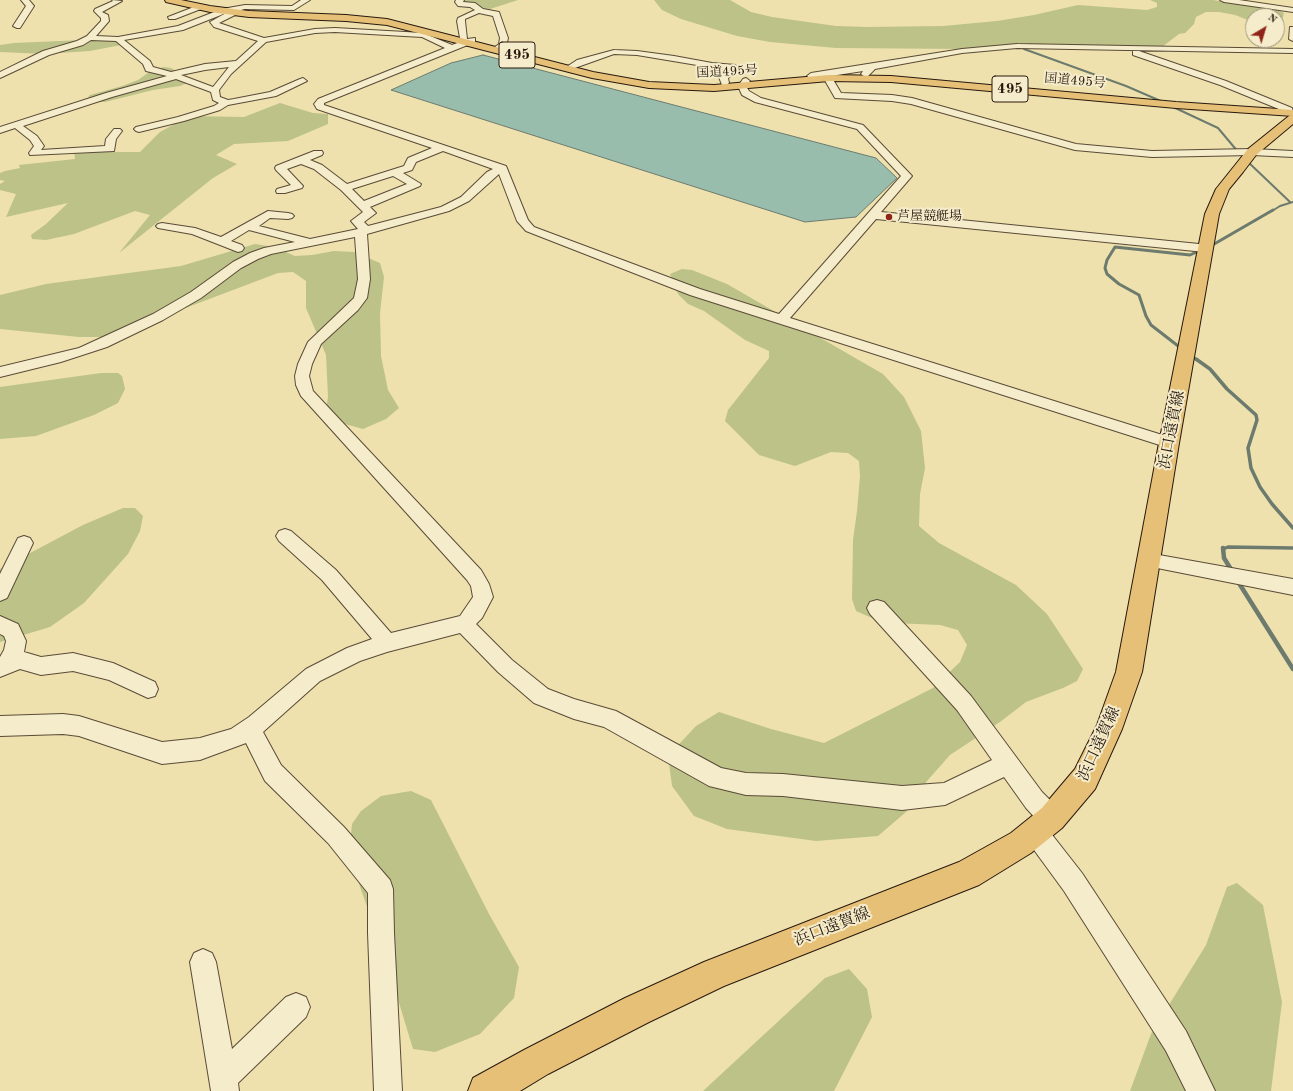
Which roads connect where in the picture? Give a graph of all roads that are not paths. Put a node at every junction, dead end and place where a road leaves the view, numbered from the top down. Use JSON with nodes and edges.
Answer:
{"nodes":[{"id":1,"x":25,"y":0,"type":"edge"},
{"id":2,"x":116,"y":0,"type":"edge"},
{"id":3,"x":169,"y":0,"type":"edge"},
{"id":4,"x":180,"y":0,"type":"edge"},
{"id":5,"x":306,"y":0,"type":"edge"},
{"id":6,"x":460,"y":0,"type":"edge"},
{"id":7,"x":1224,"y":0,"type":"edge"},
{"id":8,"x":202,"y":7,"type":"junction"},
{"id":9,"x":230,"y":9,"type":"junction"},
{"id":10,"x":1293,"y":10,"type":"edge"},
{"id":11,"x":480,"y":11,"type":"junction"},
{"id":12,"x":172,"y":17,"type":"dead end"},
{"id":13,"x":17,"y":26,"type":"dead end"},
{"id":14,"x":1293,"y":29,"type":"edge"},
{"id":15,"x":90,"y":38,"type":"junction"},
{"id":16,"x":118,"y":39,"type":"junction"},
{"id":17,"x":1293,"y":39,"type":"edge"},
{"id":18,"x":264,"y":40,"type":"junction"},
{"id":19,"x":468,"y":40,"type":"junction"},
{"id":20,"x":499,"y":47,"type":"junction"},
{"id":21,"x":451,"y":48,"type":"junction"},
{"id":22,"x":1122,"y":48,"type":"junction"},
{"id":23,"x":1293,"y":51,"type":"edge"},
{"id":24,"x":238,"y":63,"type":"junction"},
{"id":25,"x":572,"y":66,"type":"junction"},
{"id":26,"x":868,"y":71,"type":"junction"},
{"id":27,"x":0,"y":75,"type":"edge"},
{"id":28,"x":174,"y":75,"type":"junction"},
{"id":29,"x":810,"y":76,"type":"junction"},
{"id":30,"x":828,"y":77,"type":"junction"},
{"id":31,"x":303,"y":81,"type":"dead end"},
{"id":32,"x":725,"y":83,"type":"junction"},
{"id":33,"x":744,"y":84,"type":"junction"},
{"id":34,"x":215,"y":90,"type":"junction"},
{"id":35,"x":1150,"y":101,"type":"junction"},
{"id":36,"x":224,"y":103,"type":"junction"},
{"id":37,"x":1292,"y":113,"type":"edge"},
{"id":38,"x":16,"y":125,"type":"junction"},
{"id":39,"x":0,"y":130,"type":"edge"},
{"id":40,"x":139,"y":130,"type":"dead end"},
{"id":41,"x":118,"y":131,"type":"dead end"},
{"id":42,"x":90,"y":141,"type":"dead end"},
{"id":43,"x":444,"y":148,"type":"junction"},
{"id":44,"x":82,"y":150,"type":"junction"},
{"id":45,"x":1252,"y":152,"type":"junction"},
{"id":46,"x":318,"y":153,"type":"dead end"},
{"id":47,"x":1293,"y":154,"type":"edge"},
{"id":48,"x":301,"y":160,"type":"junction"},
{"id":49,"x":328,"y":163,"type":"dead end"},
{"id":50,"x":318,"y":167,"type":"junction"},
{"id":51,"x":502,"y":168,"type":"junction"},
{"id":52,"x":395,"y":173,"type":"junction"},
{"id":53,"x":345,"y":188,"type":"junction"},
{"id":54,"x":281,"y":191,"type":"dead end"},
{"id":55,"x":362,"y":206,"type":"junction"},
{"id":56,"x":874,"y":215,"type":"junction"},
{"id":57,"x":288,"y":216,"type":"dead end"},
{"id":58,"x":252,"y":225,"type":"junction"},
{"id":59,"x":162,"y":226,"type":"dead end"},
{"id":60,"x":363,"y":231,"type":"junction"},
{"id":61,"x":223,"y":241,"type":"junction"},
{"id":62,"x":310,"y":242,"type":"junction"},
{"id":63,"x":238,"y":248,"type":"dead end"},
{"id":64,"x":1205,"y":248,"type":"junction"},
{"id":65,"x":781,"y":320,"type":"junction"},
{"id":66,"x":0,"y":372,"type":"edge"},
{"id":67,"x":1169,"y":443,"type":"junction"},
{"id":68,"x":285,"y":536,"type":"dead end"},
{"id":69,"x":24,"y":543,"type":"dead end"},
{"id":70,"x":1148,"y":560,"type":"junction"},
{"id":71,"x":1293,"y":587,"type":"edge"},
{"id":72,"x":0,"y":593,"type":"edge"},
{"id":73,"x":877,"y":608,"type":"dead end"},
{"id":74,"x":466,"y":623,"type":"junction"},
{"id":75,"x":0,"y":624,"type":"edge"},
{"id":76,"x":387,"y":643,"type":"junction"},
{"id":77,"x":4,"y":666,"type":"edge"},
{"id":78,"x":148,"y":689,"type":"dead end"},
{"id":79,"x":0,"y":726,"type":"edge"},
{"id":80,"x":250,"y":729,"type":"junction"},
{"id":81,"x":1008,"y":764,"type":"junction"},
{"id":82,"x":1043,"y":825,"type":"junction"},
{"id":83,"x":203,"y":962,"type":"dead end"},
{"id":84,"x":296,"y":1007,"type":"dead end"},
{"id":85,"x":224,"y":1085,"type":"edge"},
{"id":86,"x":388,"y":1091,"type":"edge"},
{"id":87,"x":486,"y":1091,"type":"edge"},
{"id":88,"x":1201,"y":1091,"type":"edge"}],
"edges":[{"from":1,"to":13,"type":"street"},
{"from":2,"to":15,"type":"street"},
{"from":3,"to":8,"type":"main road","name":"国道495号","number":"495"},
{"from":4,"to":9,"type":"main road","name":"国道495号","number":"495"},
{"from":5,"to":9,"type":"street"},
{"from":6,"to":11,"type":"street"},
{"from":7,"to":10,"type":"street"},
{"from":8,"to":9,"type":"main road","name":"国道495号","number":"495"},
{"from":8,"to":12,"type":"street"},
{"from":9,"to":16,"type":"street"},
{"from":9,"to":18,"type":"street"},
{"from":9,"to":19,"type":"main road","name":"国道495号","number":"495"},
{"from":11,"to":19,"type":"street"},
{"from":11,"to":20,"type":"street"},
{"from":14,"to":17,"type":"street"},
{"from":15,"to":16,"type":"street"},
{"from":15,"to":27,"type":"street"},
{"from":16,"to":28,"type":"street"},
{"from":18,"to":21,"type":"street"},
{"from":18,"to":24,"type":"street"},
{"from":19,"to":20,"type":"main road","name":"国道495号","number":"495"},
{"from":19,"to":21,"type":"street"},
{"from":19,"to":33,"type":"main road","name":"国道495号","number":"495"},
{"from":20,"to":25,"type":"main road","name":"国道495号","number":"495"},
{"from":21,"to":43,"type":"street"},
{"from":22,"to":23,"type":"street"},
{"from":22,"to":26,"type":"street"},
{"from":22,"to":37,"type":"street"},
{"from":24,"to":28,"type":"street"},
{"from":24,"to":34,"type":"street"},
{"from":25,"to":32,"type":"main road","name":"国道495号","number":"495"},
{"from":25,"to":32,"type":"street"},
{"from":26,"to":29,"type":"street"},
{"from":26,"to":30,"type":"main road","name":"国道495号","number":"495"},
{"from":26,"to":35,"type":"main road","name":"国道495号","number":"495"},
{"from":28,"to":34,"type":"street"},
{"from":28,"to":38,"type":"street"},
{"from":29,"to":30,"type":"main road","name":"国道495号","number":"495"},
{"from":29,"to":33,"type":"main road","name":"国道495号","number":"495"},
{"from":30,"to":33,"type":"main road","name":"国道495号","number":"495"},
{"from":30,"to":35,"type":"main road","name":"国道495号","number":"495"},
{"from":30,"to":45,"type":"street"},
{"from":31,"to":36,"type":"street"},
{"from":32,"to":33,"type":"main road","name":"国道495号","number":"495"},
{"from":33,"to":56,"type":"street"},
{"from":34,"to":36,"type":"street"},
{"from":35,"to":37,"type":"main road","name":"国道495号","number":"495"},
{"from":36,"to":40,"type":"street"},
{"from":37,"to":45,"type":"main road","name":"浜口遠賀線"},
{"from":38,"to":39,"type":"street"},
{"from":38,"to":44,"type":"street"},
{"from":41,"to":44,"type":"street"},
{"from":42,"to":44,"type":"street"},
{"from":43,"to":51,"type":"street"},
{"from":43,"to":52,"type":"street"},
{"from":45,"to":47,"type":"street"},
{"from":45,"to":64,"type":"main road","name":"浜口遠賀線"},
{"from":46,"to":48,"type":"street"},
{"from":48,"to":50,"type":"street"},
{"from":48,"to":54,"type":"street"},
{"from":49,"to":50,"type":"street"},
{"from":50,"to":53,"type":"street"},
{"from":51,"to":60,"type":"street"},
{"from":51,"to":65,"type":"street"},
{"from":52,"to":53,"type":"street"},
{"from":52,"to":55,"type":"street"},
{"from":53,"to":55,"type":"street"},
{"from":55,"to":60,"type":"street"},
{"from":56,"to":64,"type":"street"},
{"from":56,"to":65,"type":"street"},
{"from":57,"to":58,"type":"street"},
{"from":58,"to":61,"type":"street"},
{"from":58,"to":62,"type":"street"},
{"from":59,"to":61,"type":"street"},
{"from":60,"to":62,"type":"street"},
{"from":60,"to":74,"type":"street"},
{"from":61,"to":63,"type":"street"},
{"from":62,"to":66,"type":"street"},
{"from":64,"to":67,"type":"main road","name":"浜口遠賀線"},
{"from":65,"to":67,"type":"street"},
{"from":67,"to":70,"type":"main road","name":"浜口遠賀線"},
{"from":68,"to":76,"type":"street"},
{"from":69,"to":72,"type":"street"},
{"from":70,"to":71,"type":"street"},
{"from":70,"to":82,"type":"main road","name":"浜口遠賀線"},
{"from":73,"to":81,"type":"street"},
{"from":74,"to":76,"type":"street"},
{"from":74,"to":81,"type":"street"},
{"from":75,"to":77,"type":"street"},
{"from":76,"to":80,"type":"street"},
{"from":77,"to":78,"type":"street"},
{"from":79,"to":80,"type":"street"},
{"from":80,"to":86,"type":"street"},
{"from":81,"to":82,"type":"street"},
{"from":82,"to":87,"type":"main road","name":"浜口遠賀線"},
{"from":82,"to":88,"type":"street"},
{"from":83,"to":85,"type":"street"},
{"from":84,"to":85,"type":"street"}]}
